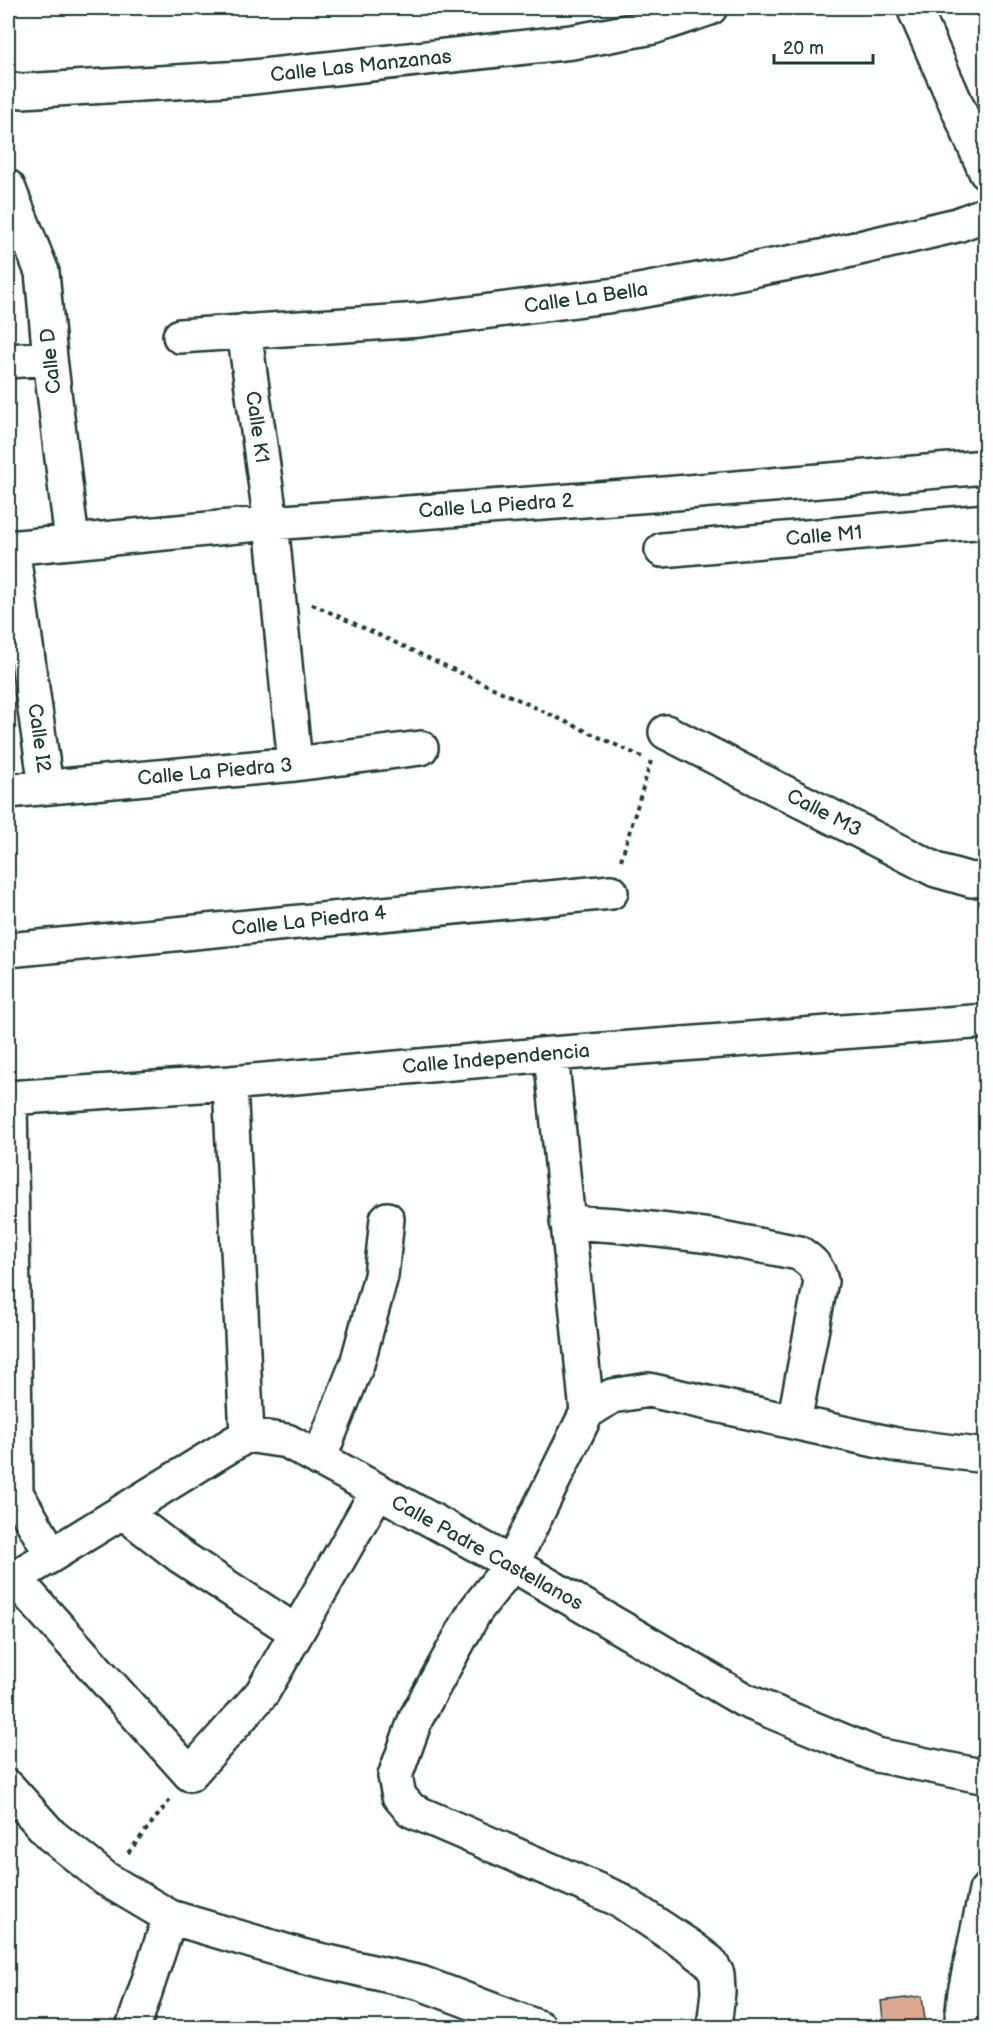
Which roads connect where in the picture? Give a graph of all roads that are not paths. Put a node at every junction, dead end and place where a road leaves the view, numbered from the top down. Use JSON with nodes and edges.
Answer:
{"nodes":[{"id":1,"x":711,"y":8,"type":"edge"},
{"id":2,"x":914,"y":8,"type":"edge"},
{"id":3,"x":8,"y":89,"type":"edge"},
{"id":4,"x":986,"y":172,"type":"edge"},
{"id":5,"x":8,"y":187,"type":"edge"},
{"id":6,"x":986,"y":214,"type":"edge"},
{"id":7,"x":244,"y":332,"type":"junction"},
{"id":8,"x":180,"y":336,"type":"dead end"},
{"id":9,"x":50,"y":358,"type":"junction"},
{"id":10,"x":8,"y":362,"type":"edge"},
{"id":11,"x":986,"y":466,"type":"edge"},
{"id":12,"x":986,"y":521,"type":"edge"},
{"id":13,"x":271,"y":523,"type":"junction"},
{"id":14,"x":72,"y":542,"type":"junction"},
{"id":15,"x":10,"y":547,"type":"edge"},
{"id":16,"x":662,"y":550,"type":"dead end"},
{"id":17,"x":666,"y":732,"type":"road end"},
{"id":18,"x":421,"y":748,"type":"dead end"},
{"id":19,"x":295,"y":764,"type":"junction"},
{"id":20,"x":46,"y":787,"type":"junction"},
{"id":21,"x":8,"y":790,"type":"edge"},
{"id":22,"x":986,"y":879,"type":"edge"},
{"id":23,"x":610,"y":892,"type":"road end"},
{"id":24,"x":8,"y":950,"type":"edge"},
{"id":25,"x":986,"y":1021,"type":"edge"},
{"id":26,"x":550,"y":1054,"type":"junction"},
{"id":27,"x":230,"y":1083,"type":"junction"},
{"id":28,"x":9,"y":1098,"type":"edge"},
{"id":29,"x":387,"y":1219,"type":"dead end"},
{"id":30,"x":567,"y":1222,"type":"junction"},
{"id":31,"x":586,"y":1412,"type":"junction"},
{"id":32,"x":794,"y":1422,"type":"junction"},
{"id":33,"x":247,"y":1435,"type":"junction"},
{"id":34,"x":986,"y":1456,"type":"edge"},
{"id":35,"x":319,"y":1459,"type":"junction"},
{"id":36,"x":377,"y":1492,"type":"junction"},
{"id":37,"x":123,"y":1512,"type":"junction"},
{"id":38,"x":52,"y":1555,"type":"junction"},
{"id":39,"x":512,"y":1564,"type":"junction"},
{"id":40,"x":11,"y":1580,"type":"edge"},
{"id":41,"x":296,"y":1632,"type":"junction"},
{"id":42,"x":986,"y":1777,"type":"edge"},
{"id":43,"x":8,"y":1787,"type":"edge"},
{"id":44,"x":986,"y":1891,"type":"edge"},
{"id":45,"x":170,"y":1917,"type":"junction"},
{"id":46,"x":133,"y":2028,"type":"edge"},
{"id":47,"x":540,"y":2028,"type":"edge"},
{"id":48,"x":714,"y":2028,"type":"edge"},
{"id":49,"x":961,"y":2028,"type":"edge"}],
"edges":[{"from":1,"to":3,"type":"street","name":"Calle Las Manzanas"},
{"from":2,"to":4,"type":"street"},
{"from":5,"to":9,"type":"street","name":"Calle D"},
{"from":6,"to":7,"type":"street","name":"Calle La Bella"},
{"from":7,"to":8,"type":"street","name":"Calle La Bella"},
{"from":7,"to":13,"type":"street","name":"Calle K1"},
{"from":9,"to":10,"type":"street"},
{"from":9,"to":14,"type":"street","name":"Calle D"},
{"from":11,"to":13,"type":"street","name":"Calle La Piedra 2"},
{"from":12,"to":16,"type":"street","name":"Calle M1"},
{"from":13,"to":14,"type":"street","name":"Calle La Piedra 2"},
{"from":13,"to":19,"type":"street","name":"Calle K1"},
{"from":14,"to":15,"type":"street","name":"Calle La Piedra 2"},
{"from":15,"to":20,"type":"street","name":"Calle I2"},
{"from":17,"to":22,"type":"street","name":"Calle M3"},
{"from":18,"to":19,"type":"street","name":"Calle La Piedra 3"},
{"from":19,"to":20,"type":"street","name":"Calle La Piedra 3"},
{"from":20,"to":21,"type":"street","name":"Calle La Piedra 3"},
{"from":23,"to":24,"type":"street","name":"Calle La Piedra 4"},
{"from":25,"to":26,"type":"street","name":"Calle Independencia"},
{"from":26,"to":27,"type":"street","name":"Calle Independencia"},
{"from":26,"to":30,"type":"street"},
{"from":27,"to":28,"type":"street","name":"Calle Independencia"},
{"from":27,"to":33,"type":"street"},
{"from":28,"to":38,"type":"street"},
{"from":29,"to":35,"type":"street"},
{"from":30,"to":31,"type":"street"},
{"from":30,"to":32,"type":"street"},
{"from":31,"to":32,"type":"street"},
{"from":31,"to":39,"type":"street"},
{"from":32,"to":34,"type":"street"},
{"from":33,"to":35,"type":"street","name":"Calle Padre Castellanos"},
{"from":33,"to":37,"type":"street"},
{"from":35,"to":36,"type":"street","name":"Calle Padre Castellanos"},
{"from":36,"to":39,"type":"street","name":"Calle Padre Castellanos"},
{"from":36,"to":41,"type":"street"},
{"from":37,"to":38,"type":"street"},
{"from":37,"to":41,"type":"street"},
{"from":38,"to":40,"type":"street"},
{"from":39,"to":42,"type":"street","name":"Calle Padre Castellanos"},
{"from":39,"to":48,"type":"street"},
{"from":40,"to":41,"type":"street"},
{"from":43,"to":45,"type":"street"},
{"from":44,"to":49,"type":"street"},
{"from":45,"to":46,"type":"street"},
{"from":45,"to":47,"type":"street"}]}
